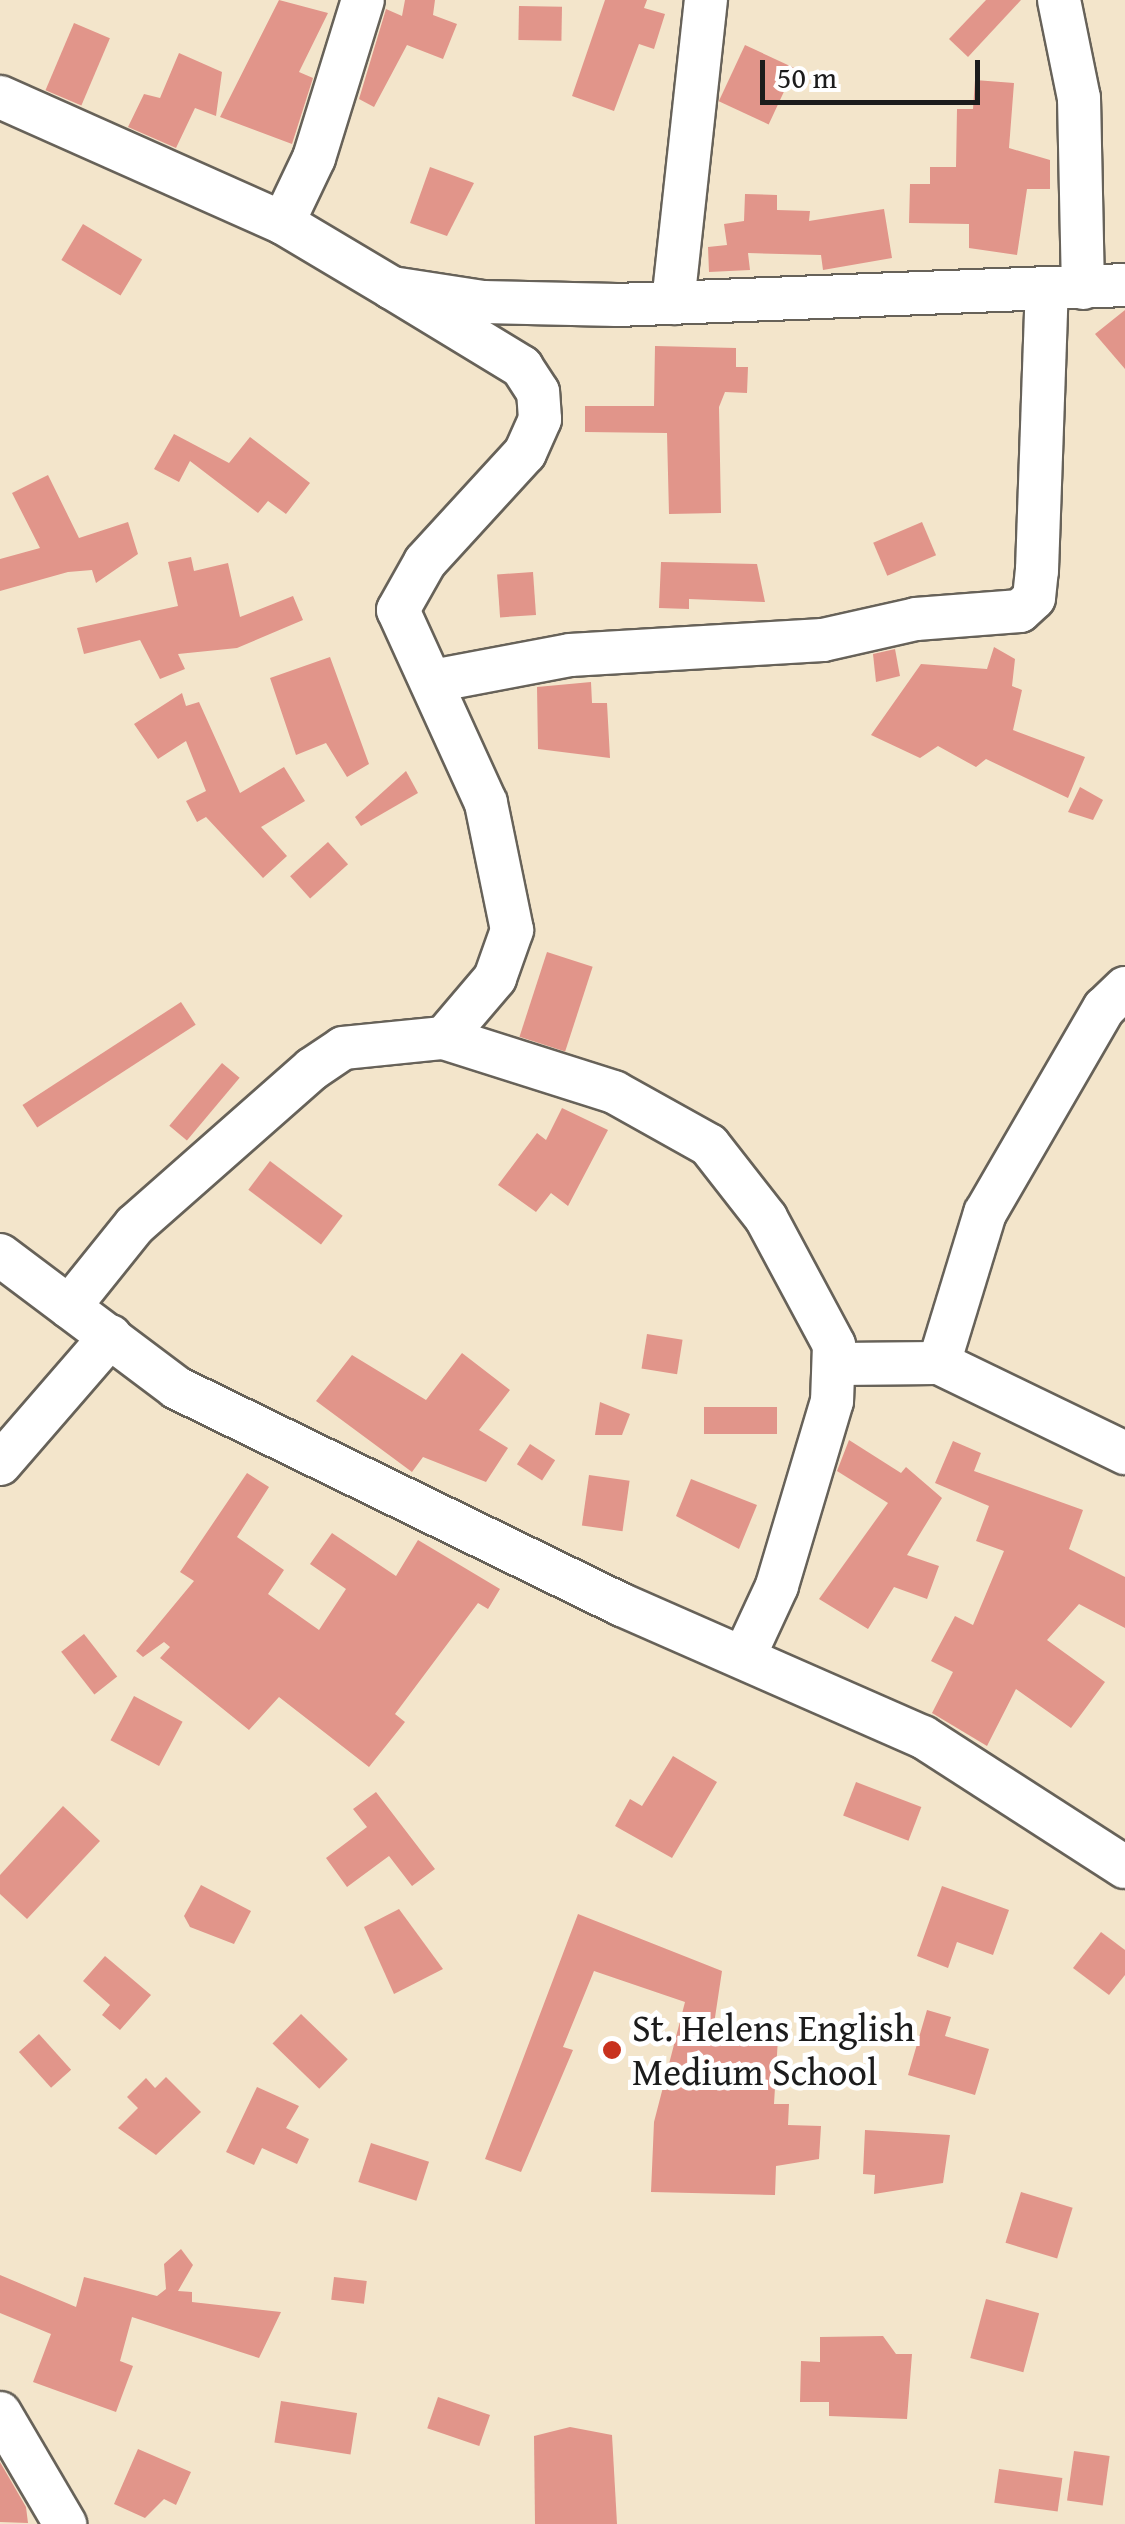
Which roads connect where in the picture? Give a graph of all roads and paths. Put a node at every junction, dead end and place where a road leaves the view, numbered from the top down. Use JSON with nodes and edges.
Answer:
{"nodes":[{"id":1,"x":363,"y":0,"type":"edge"},
{"id":2,"x":706,"y":0,"type":"edge"},
{"id":3,"x":1059,"y":0,"type":"edge"},
{"id":4,"x":0,"y":97,"type":"edge"},
{"id":5,"x":283,"y":223,"type":"junction"},
{"id":6,"x":392,"y":288,"type":"junction"},
{"id":7,"x":1085,"y":288,"type":"edge"},
{"id":8,"x":673,"y":302,"type":"junction"},
{"id":9,"x":433,"y":682,"type":"junction"},
{"id":10,"x":1125,"y":988,"type":"edge"},
{"id":11,"x":444,"y":1038,"type":"junction"},
{"id":12,"x":0,"y":1255,"type":"edge"},
{"id":13,"x":69,"y":1308,"type":"junction"},
{"id":14,"x":111,"y":1336,"type":"junction"},
{"id":15,"x":938,"y":1362,"type":"junction"},
{"id":16,"x":836,"y":1364,"type":"junction"},
{"id":17,"x":1125,"y":1452,"type":"edge"},
{"id":18,"x":0,"y":1464,"type":"edge"},
{"id":19,"x":745,"y":1654,"type":"junction"},
{"id":20,"x":1125,"y":1866,"type":"edge"},
{"id":21,"x":0,"y":2413,"type":"edge"},
{"id":22,"x":65,"y":2524,"type":"edge"}],
"edges":[{"from":1,"to":5,"type":"street"},
{"from":2,"to":8,"type":"street"},
{"from":3,"to":7,"type":"street"},
{"from":4,"to":5,"type":"street"},
{"from":5,"to":6,"type":"street"},
{"from":6,"to":8,"type":"street"},
{"from":6,"to":9,"type":"street"},
{"from":7,"to":8,"type":"street"},
{"from":7,"to":9,"type":"street"},
{"from":9,"to":11,"type":"street"},
{"from":10,"to":15,"type":"street"},
{"from":11,"to":13,"type":"street"},
{"from":11,"to":16,"type":"street"},
{"from":12,"to":13,"type":"street"},
{"from":13,"to":14,"type":"street"},
{"from":14,"to":18,"type":"street"},
{"from":14,"to":19,"type":"street"},
{"from":15,"to":16,"type":"street"},
{"from":15,"to":17,"type":"street"},
{"from":16,"to":19,"type":"street"},
{"from":19,"to":20,"type":"street"},
{"from":21,"to":22,"type":"street"}]}
